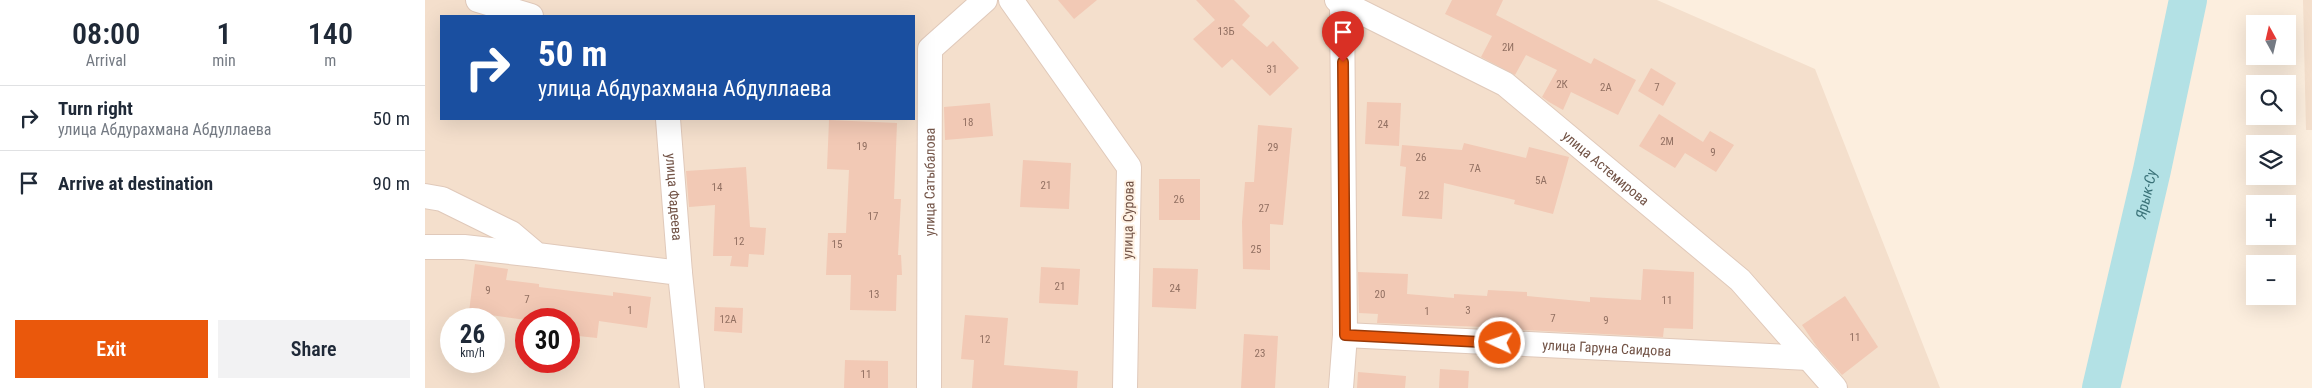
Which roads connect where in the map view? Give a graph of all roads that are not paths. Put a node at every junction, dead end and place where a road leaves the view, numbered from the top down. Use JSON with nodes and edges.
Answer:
{"nodes":[{"id":1,"x":478,"y":0,"type":"edge"},
{"id":2,"x":985,"y":0,"type":"edge"},
{"id":3,"x":1011,"y":0,"type":"edge"},
{"id":4,"x":1339,"y":2,"type":"edge"},
{"id":5,"x":528,"y":15,"type":"edge"},
{"id":6,"x":668,"y":120,"type":"edge"},
{"id":7,"x":425,"y":196,"type":"edge"},
{"id":8,"x":425,"y":246,"type":"edge"},
{"id":9,"x":537,"y":255,"type":"junction"},
{"id":10,"x":680,"y":273,"type":"junction"},
{"id":11,"x":1345,"y":335,"type":"junction"},
{"id":12,"x":1809,"y":358,"type":"junction"},
{"id":13,"x":692,"y":388,"type":"edge"},
{"id":14,"x":929,"y":388,"type":"edge"},
{"id":15,"x":1125,"y":388,"type":"edge"},
{"id":16,"x":1341,"y":388,"type":"edge"},
{"id":17,"x":1835,"y":388,"type":"edge"}],
"edges":[{"from":1,"to":5,"type":"street"},
{"from":2,"to":14,"type":"street","name":"улица Сатыбалова"},
{"from":3,"to":15,"type":"street","name":"улица Сурова"},
{"from":4,"to":11,"type":"street"},
{"from":4,"to":12,"type":"street","name":"улица Астемирова"},
{"from":6,"to":10,"type":"street","name":"улица Фадеева"},
{"from":7,"to":9,"type":"street"},
{"from":8,"to":9,"type":"street"},
{"from":9,"to":10,"type":"street"},
{"from":10,"to":13,"type":"street","name":"улица Фадеева"},
{"from":11,"to":12,"type":"street","name":"улица Гаруна Саидова"},
{"from":11,"to":16,"type":"street"},
{"from":12,"to":17,"type":"street","name":"улица Астемирова"}]}
